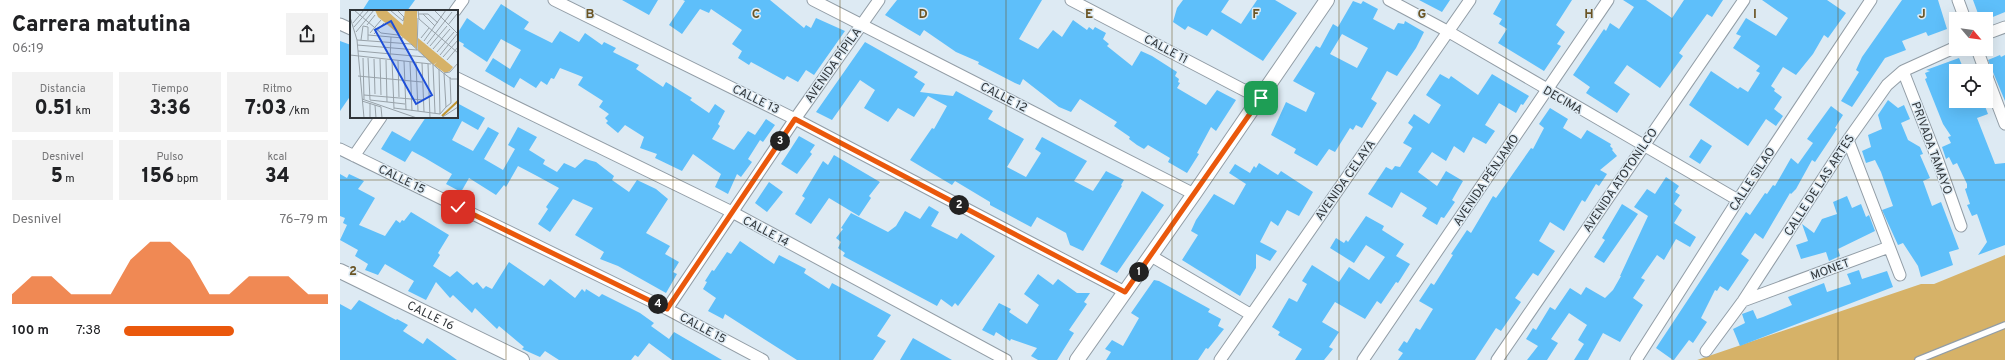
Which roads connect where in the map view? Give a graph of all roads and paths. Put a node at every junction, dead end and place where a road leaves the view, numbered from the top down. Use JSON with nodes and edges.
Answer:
{"nodes":[{"id":1,"x":462,"y":0,"type":"edge"},
{"id":2,"x":554,"y":0,"type":"edge"},
{"id":3,"x":813,"y":0,"type":"edge"},
{"id":4,"x":879,"y":0,"type":"edge"},
{"id":5,"x":1071,"y":0,"type":"edge"},
{"id":6,"x":1327,"y":0,"type":"edge"},
{"id":7,"x":1389,"y":0,"type":"edge"},
{"id":8,"x":1470,"y":0,"type":"edge"},
{"id":9,"x":1608,"y":0,"type":"edge"},
{"id":10,"x":1744,"y":0,"type":"edge"},
{"id":11,"x":1871,"y":0,"type":"edge"},
{"id":12,"x":1958,"y":0,"type":"edge"},
{"id":13,"x":456,"y":10,"type":"edge"},
{"id":14,"x":1963,"y":12,"type":"edge"},
{"id":15,"x":340,"y":24,"type":"edge"},
{"id":16,"x":862,"y":24,"type":"junction"},
{"id":17,"x":2005,"y":27,"type":"edge"},
{"id":18,"x":350,"y":29,"type":"edge"},
{"id":19,"x":1993,"y":31,"type":"edge"},
{"id":20,"x":1449,"y":32,"type":"junction"},
{"id":21,"x":1949,"y":50,"type":"edge"},
{"id":22,"x":1903,"y":71,"type":"junction"},
{"id":23,"x":458,"y":78,"type":"edge"},
{"id":24,"x":1547,"y":90,"type":"junction"},
{"id":25,"x":1993,"y":91,"type":"edge"},
{"id":26,"x":1261,"y":98,"type":"junction"},
{"id":27,"x":379,"y":118,"type":"edge"},
{"id":28,"x":795,"y":119,"type":"junction"},
{"id":29,"x":2005,"y":124,"type":"edge"},
{"id":30,"x":1848,"y":140,"type":"junction"},
{"id":31,"x":1644,"y":145,"type":"junction"},
{"id":32,"x":340,"y":150,"type":"edge"},
{"id":33,"x":354,"y":156,"type":"junction"},
{"id":34,"x":1194,"y":194,"type":"junction"},
{"id":35,"x":1738,"y":200,"type":"junction"},
{"id":36,"x":732,"y":212,"type":"junction"},
{"id":37,"x":1960,"y":226,"type":"dead end"},
{"id":38,"x":1889,"y":247,"type":"junction"},
{"id":39,"x":1151,"y":256,"type":"junction"},
{"id":40,"x":340,"y":271,"type":"edge"},
{"id":41,"x":1900,"y":275,"type":"dead end"},
{"id":42,"x":1125,"y":292,"type":"junction"},
{"id":43,"x":1743,"y":302,"type":"junction"},
{"id":44,"x":667,"y":309,"type":"junction"},
{"id":45,"x":1250,"y":314,"type":"junction"},
{"id":46,"x":2005,"y":325,"type":"edge"},
{"id":47,"x":1706,"y":351,"type":"dead end"},
{"id":48,"x":522,"y":360,"type":"edge"},
{"id":49,"x":763,"y":360,"type":"edge"},
{"id":50,"x":1006,"y":360,"type":"edge"},
{"id":51,"x":1077,"y":360,"type":"edge"},
{"id":52,"x":1220,"y":360,"type":"edge"},
{"id":53,"x":1363,"y":360,"type":"edge"},
{"id":54,"x":1497,"y":360,"type":"edge"},
{"id":55,"x":1636,"y":360,"type":"edge"},
{"id":56,"x":1918,"y":360,"type":"edge"}],
"edges":[{"from":1,"to":13,"type":"street"},
{"from":2,"to":28,"type":"street","name":"CALLE 13"},
{"from":3,"to":16,"type":"street","name":"CALLE 12"},
{"from":4,"to":16,"type":"street","name":"AVENIDA PÍPILA"},
{"from":5,"to":26,"type":"street","name":"CALLE 11"},
{"from":6,"to":26,"type":"street"},
{"from":7,"to":20,"type":"street","name":"DECIMA"},
{"from":8,"to":20,"type":"street","name":"AVENIDA CELAYA"},
{"from":9,"to":24,"type":"street","name":"AVENIDA PÉNJAMO"},
{"from":10,"to":31,"type":"street","name":"AVENIDA ATOTONILCO"},
{"from":11,"to":35,"type":"street","name":"CALLE SILAO"},
{"from":12,"to":14,"type":"street"},
{"from":15,"to":18,"type":"street"},
{"from":16,"to":28,"type":"street","name":"AVENIDA PÍPILA"},
{"from":16,"to":34,"type":"street","name":"CALLE 12"},
{"from":17,"to":19,"type":"street"},
{"from":20,"to":24,"type":"street","name":"DECIMA"},
{"from":20,"to":45,"type":"street","name":"AVENIDA CELAYA"},
{"from":21,"to":22,"type":"street","name":"CALLE DE LAS ARTES"},
{"from":22,"to":30,"type":"street","name":"CALLE DE LAS ARTES"},
{"from":22,"to":37,"type":"street","name":"PRIVADA TAMAYO"},
{"from":23,"to":36,"type":"street","name":"CALLE 14"},
{"from":24,"to":31,"type":"street","name":"DECIMA"},
{"from":24,"to":53,"type":"street","name":"AVENIDA PÉNJAMO"},
{"from":25,"to":29,"type":"street"},
{"from":26,"to":34,"type":"street"},
{"from":27,"to":33,"type":"street"},
{"from":28,"to":36,"type":"street","name":"AVENIDA PÍPILA"},
{"from":28,"to":42,"type":"street","name":"CALLE 13"},
{"from":30,"to":38,"type":"street"},
{"from":30,"to":43,"type":"street","name":"CALLE DE LAS ARTES"},
{"from":31,"to":35,"type":"street","name":"DECIMA"},
{"from":31,"to":54,"type":"street","name":"AVENIDA ATOTONILCO"},
{"from":32,"to":33,"type":"street","name":"CALLE 15"},
{"from":33,"to":44,"type":"street","name":"CALLE 15"},
{"from":34,"to":39,"type":"street"},
{"from":35,"to":55,"type":"street","name":"CALLE SILAO"},
{"from":36,"to":44,"type":"street","name":"AVENIDA PÍPILA"},
{"from":36,"to":50,"type":"street","name":"CALLE 14"},
{"from":38,"to":41,"type":"street"},
{"from":38,"to":43,"type":"street","name":"MONET"},
{"from":39,"to":42,"type":"street"},
{"from":39,"to":45,"type":"street"},
{"from":40,"to":48,"type":"street","name":"CALLE 16"},
{"from":42,"to":51,"type":"street"},
{"from":43,"to":47,"type":"street","name":"CALLE DE LAS ARTES"},
{"from":44,"to":49,"type":"street","name":"CALLE 15"},
{"from":45,"to":52,"type":"street","name":"AVENIDA CELAYA"},
{"from":46,"to":56,"type":"lane"}]}
